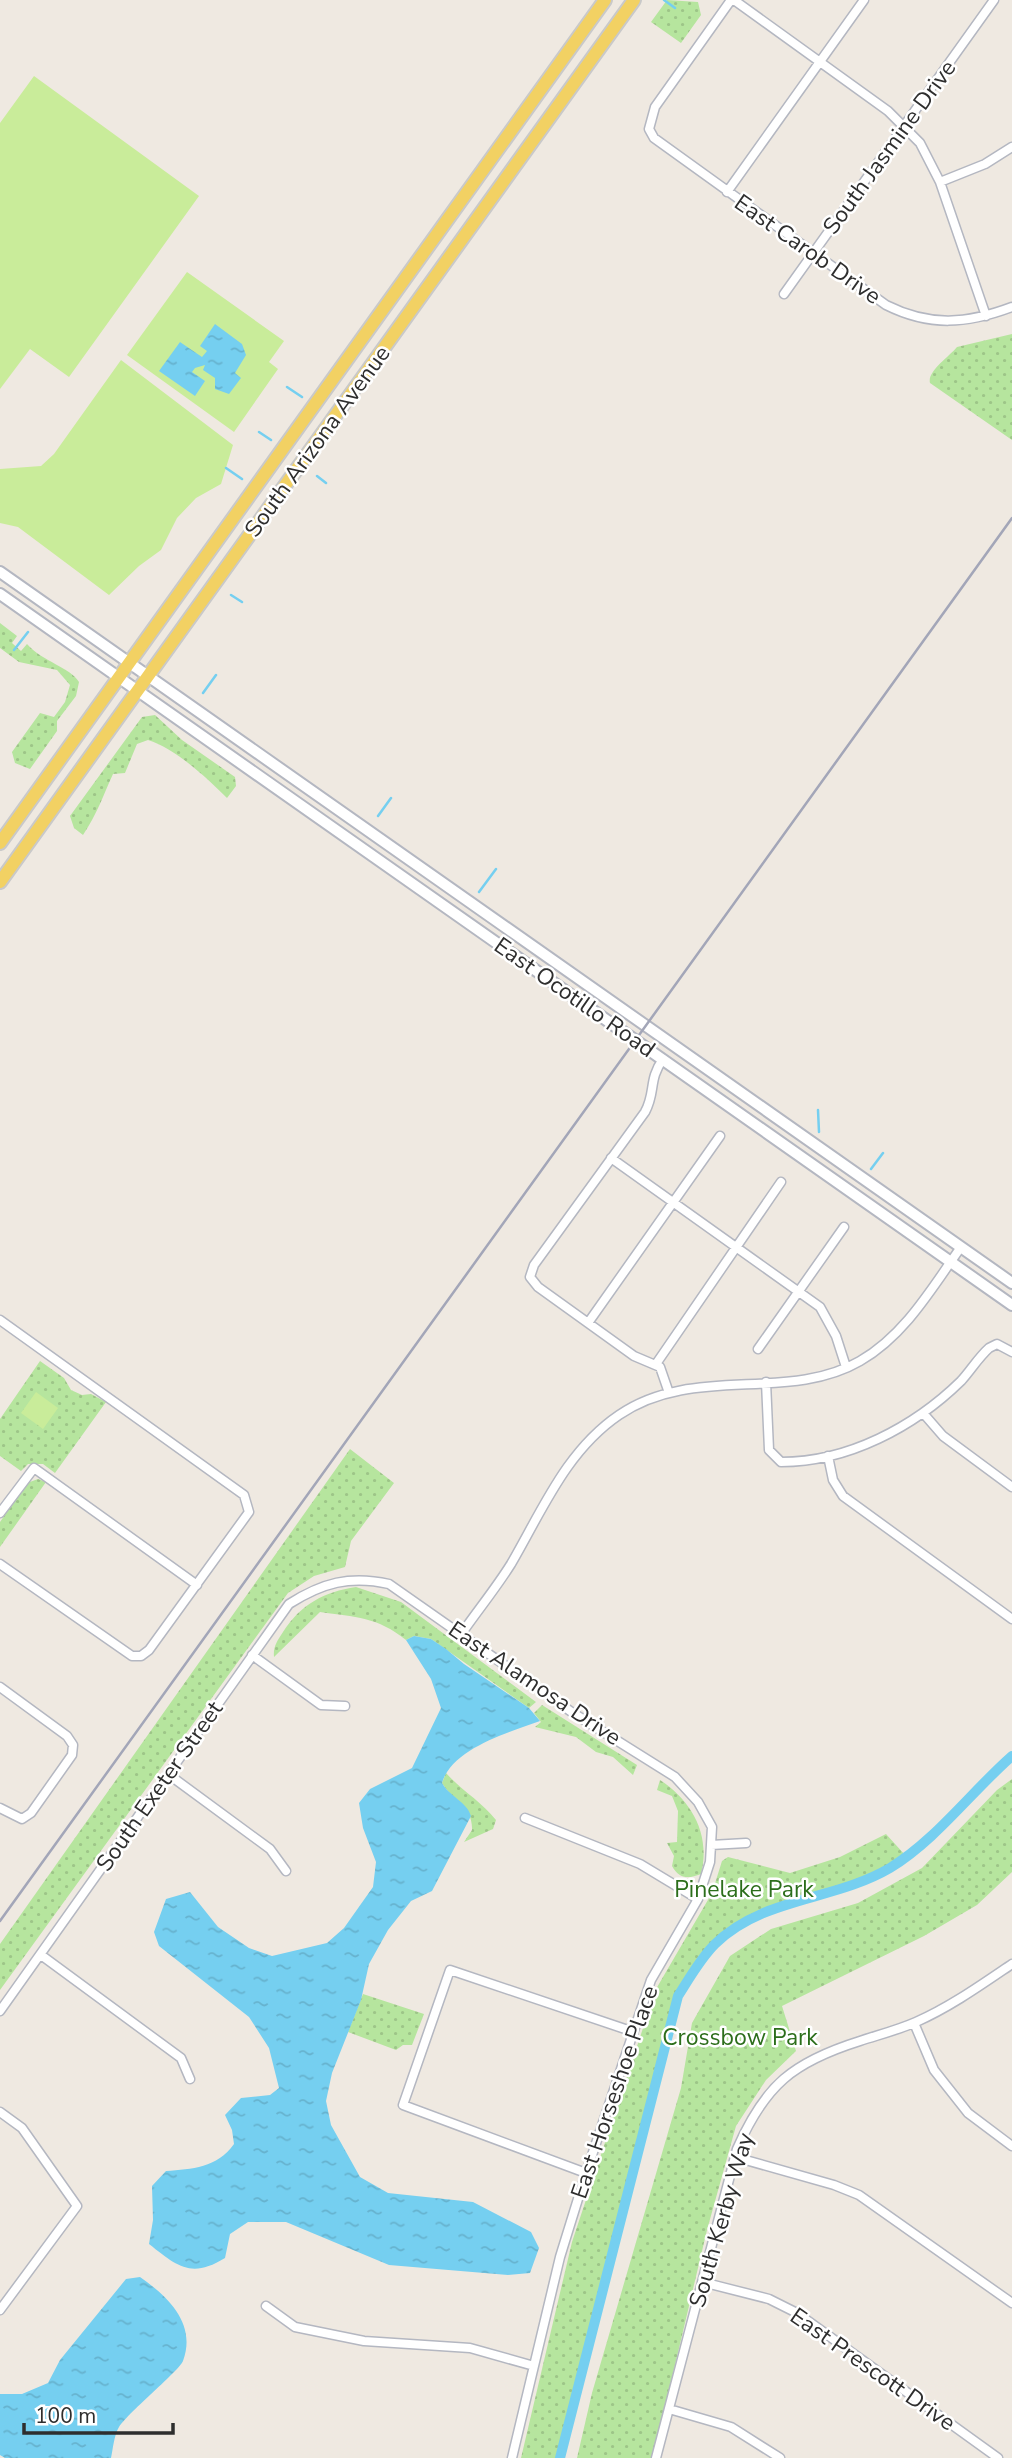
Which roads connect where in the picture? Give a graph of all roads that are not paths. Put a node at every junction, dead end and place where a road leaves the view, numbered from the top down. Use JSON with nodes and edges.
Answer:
{"nodes":[{"id":1,"x":605,"y":0,"type":"edge"},
{"id":2,"x":634,"y":0,"type":"edge"},
{"id":3,"x":732,"y":0,"type":"edge"},
{"id":4,"x":864,"y":0,"type":"edge"},
{"id":5,"x":994,"y":0,"type":"edge"},
{"id":6,"x":819,"y":62,"type":"junction"},
{"id":7,"x":905,"y":126,"type":"junction"},
{"id":8,"x":1012,"y":147,"type":"edge"},
{"id":9,"x":940,"y":181,"type":"junction"},
{"id":10,"x":727,"y":192,"type":"junction"},
{"id":11,"x":814,"y":252,"type":"junction"},
{"id":12,"x":784,"y":294,"type":"dead end"},
{"id":13,"x":1012,"y":307,"type":"edge"},
{"id":14,"x":986,"y":316,"type":"junction"},
{"id":15,"x":0,"y":572,"type":"edge"},
{"id":16,"x":0,"y":594,"type":"edge"},
{"id":17,"x":129,"y":662,"type":"junction"},
{"id":18,"x":119,"y":676,"type":"junction"},
{"id":19,"x":149,"y":676,"type":"junction"},
{"id":20,"x":139,"y":690,"type":"junction"},
{"id":21,"x":349,"y":816,"type":"junction"},
{"id":22,"x":339,"y":831,"type":"junction"},
{"id":23,"x":0,"y":843,"type":"edge"},
{"id":24,"x":0,"y":882,"type":"edge"},
{"id":25,"x":663,"y":1059,"type":"junction"},
{"id":26,"x":720,"y":1136,"type":"dead end"},
{"id":27,"x":611,"y":1158,"type":"junction"},
{"id":28,"x":781,"y":1182,"type":"dead end"},
{"id":29,"x":674,"y":1203,"type":"junction"},
{"id":30,"x":844,"y":1227,"type":"dead end"},
{"id":31,"x":736,"y":1246,"type":"junction"},
{"id":32,"x":961,"y":1247,"type":"junction"},
{"id":33,"x":950,"y":1262,"type":"junction"},
{"id":34,"x":1012,"y":1283,"type":"edge"},
{"id":35,"x":799,"y":1290,"type":"junction"},
{"id":36,"x":1012,"y":1305,"type":"edge"},
{"id":37,"x":0,"y":1320,"type":"edge"},
{"id":38,"x":588,"y":1323,"type":"junction"},
{"id":39,"x":758,"y":1349,"type":"dead end"},
{"id":40,"x":1012,"y":1352,"type":"edge"},
{"id":41,"x":656,"y":1364,"type":"junction"},
{"id":42,"x":846,"y":1367,"type":"junction"},
{"id":43,"x":766,"y":1382,"type":"junction"},
{"id":44,"x":669,"y":1393,"type":"junction"},
{"id":45,"x":923,"y":1413,"type":"junction"},
{"id":46,"x":828,"y":1456,"type":"junction"},
{"id":47,"x":1012,"y":1487,"type":"edge"},
{"id":48,"x":0,"y":1513,"type":"edge"},
{"id":49,"x":0,"y":1564,"type":"edge"},
{"id":50,"x":335,"y":1581,"type":"joint"},
{"id":51,"x":197,"y":1585,"type":"junction"},
{"id":52,"x":1012,"y":1619,"type":"edge"},
{"id":53,"x":462,"y":1633,"type":"junction"},
{"id":54,"x":252,"y":1655,"type":"junction"},
{"id":55,"x":0,"y":1687,"type":"edge"},
{"id":56,"x":345,"y":1706,"type":"dead end"},
{"id":57,"x":168,"y":1774,"type":"junction"},
{"id":58,"x":0,"y":1808,"type":"edge"},
{"id":59,"x":525,"y":1818,"type":"dead end"},
{"id":60,"x":712,"y":1827,"type":"joint"},
{"id":61,"x":746,"y":1843,"type":"dead end"},
{"id":62,"x":711,"y":1845,"type":"junction"},
{"id":63,"x":286,"y":1871,"type":"dead end"},
{"id":64,"x":698,"y":1899,"type":"junction"},
{"id":65,"x":41,"y":1955,"type":"junction"},
{"id":66,"x":1012,"y":1964,"type":"edge"},
{"id":67,"x":0,"y":2011,"type":"edge"},
{"id":68,"x":914,"y":2023,"type":"junction"},
{"id":69,"x":631,"y":2031,"type":"junction"},
{"id":70,"x":190,"y":2079,"type":"dead end"},
{"id":71,"x":0,"y":2112,"type":"edge"},
{"id":72,"x":1012,"y":2146,"type":"edge"},
{"id":73,"x":735,"y":2157,"type":"junction"},
{"id":74,"x":586,"y":2173,"type":"junction"},
{"id":75,"x":702,"y":2282,"type":"junction"},
{"id":76,"x":1012,"y":2303,"type":"edge"},
{"id":77,"x":266,"y":2306,"type":"dead end"},
{"id":78,"x":0,"y":2310,"type":"edge"},
{"id":79,"x":534,"y":2366,"type":"junction"},
{"id":80,"x":668,"y":2409,"type":"junction"},
{"id":81,"x":512,"y":2458,"type":"edge"},
{"id":82,"x":656,"y":2458,"type":"edge"},
{"id":83,"x":780,"y":2458,"type":"edge"},
{"id":84,"x":998,"y":2458,"type":"edge"}],
"edges":[{"from":1,"to":17,"type":"main road","name":"South Arizona Avenue"},
{"from":2,"to":19,"type":"main road","name":"South Arizona Avenue"},
{"from":3,"to":6,"type":"street"},
{"from":3,"to":10,"type":"street","name":"East Carob Drive"},
{"from":4,"to":6,"type":"street"},
{"from":5,"to":7,"type":"street","name":"South Jasmine Drive"},
{"from":6,"to":7,"type":"street"},
{"from":6,"to":10,"type":"street"},
{"from":7,"to":9,"type":"street"},
{"from":7,"to":11,"type":"street","name":"South Jasmine Drive"},
{"from":8,"to":9,"type":"street"},
{"from":9,"to":14,"type":"street"},
{"from":10,"to":11,"type":"street","name":"East Carob Drive"},
{"from":11,"to":12,"type":"street","name":"South Jasmine Drive"},
{"from":11,"to":14,"type":"street","name":"East Carob Drive"},
{"from":13,"to":14,"type":"street","name":"East Carob Drive"},
{"from":15,"to":17,"type":"main road","name":"East Ocotillo Road"},
{"from":16,"to":18,"type":"main road","name":"East Ocotillo Road"},
{"from":17,"to":18,"type":"main road","name":"South Arizona Avenue"},
{"from":17,"to":19,"type":"main road","name":"East Ocotillo Road"},
{"from":18,"to":20,"type":"main road","name":"East Ocotillo Road"},
{"from":18,"to":23,"type":"main road","name":"South Arizona Avenue"},
{"from":19,"to":20,"type":"main road","name":"South Arizona Avenue"},
{"from":19,"to":21,"type":"main road","name":"East Ocotillo Road"},
{"from":20,"to":22,"type":"main road","name":"East Ocotillo Road"},
{"from":20,"to":24,"type":"main road","name":"South Arizona Avenue"},
{"from":21,"to":22,"type":"main road"},
{"from":21,"to":32,"type":"main road","name":"East Ocotillo Road"},
{"from":22,"to":25,"type":"main road","name":"East Ocotillo Road"},
{"from":25,"to":27,"type":"street"},
{"from":25,"to":33,"type":"main road","name":"East Ocotillo Road"},
{"from":26,"to":29,"type":"street"},
{"from":27,"to":29,"type":"street"},
{"from":27,"to":38,"type":"street"},
{"from":28,"to":31,"type":"street"},
{"from":29,"to":31,"type":"street"},
{"from":29,"to":38,"type":"street"},
{"from":30,"to":35,"type":"street"},
{"from":31,"to":35,"type":"street"},
{"from":31,"to":41,"type":"street"},
{"from":32,"to":33,"type":"street"},
{"from":32,"to":34,"type":"main road","name":"East Ocotillo Road"},
{"from":33,"to":36,"type":"main road","name":"East Ocotillo Road"},
{"from":33,"to":42,"type":"street"},
{"from":35,"to":39,"type":"street"},
{"from":35,"to":42,"type":"street"},
{"from":37,"to":51,"type":"street"},
{"from":38,"to":41,"type":"street"},
{"from":40,"to":45,"type":"street"},
{"from":41,"to":44,"type":"street"},
{"from":42,"to":43,"type":"street"},
{"from":43,"to":44,"type":"street"},
{"from":43,"to":46,"type":"street"},
{"from":44,"to":53,"type":"street"},
{"from":45,"to":46,"type":"street"},
{"from":45,"to":47,"type":"street"},
{"from":46,"to":52,"type":"street"},
{"from":48,"to":51,"type":"street"},
{"from":49,"to":51,"type":"street"},
{"from":50,"to":53,"type":"street","name":"East Alamosa Drive"},
{"from":50,"to":54,"type":"street","name":"South Exeter Street"},
{"from":53,"to":60,"type":"street","name":"East Alamosa Drive"},
{"from":54,"to":56,"type":"street"},
{"from":54,"to":57,"type":"street","name":"South Exeter Street"},
{"from":55,"to":58,"type":"street"},
{"from":57,"to":63,"type":"street"},
{"from":57,"to":65,"type":"street","name":"South Exeter Street"},
{"from":59,"to":64,"type":"street"},
{"from":60,"to":62,"type":"street","name":"East Horseshoe Place"},
{"from":61,"to":62,"type":"street"},
{"from":62,"to":64,"type":"street","name":"East Horseshoe Place"},
{"from":64,"to":69,"type":"street","name":"East Horseshoe Place"},
{"from":65,"to":67,"type":"street","name":"South Exeter Street"},
{"from":65,"to":70,"type":"street"},
{"from":66,"to":68,"type":"street","name":"South Kerby Way"},
{"from":68,"to":72,"type":"street"},
{"from":68,"to":73,"type":"street","name":"South Kerby Way"},
{"from":69,"to":74,"type":"street","name":"East Horseshoe Place"},
{"from":69,"to":74,"type":"street"},
{"from":71,"to":78,"type":"street"},
{"from":73,"to":75,"type":"street","name":"South Kerby Way"},
{"from":73,"to":76,"type":"street"},
{"from":74,"to":79,"type":"street","name":"East Horseshoe Place"},
{"from":75,"to":80,"type":"street","name":"South Kerby Way"},
{"from":75,"to":84,"type":"street","name":"East Prescott Drive"},
{"from":77,"to":79,"type":"street"},
{"from":79,"to":81,"type":"street","name":"East Horseshoe Place"},
{"from":80,"to":82,"type":"street","name":"South Kerby Way"},
{"from":80,"to":83,"type":"street"}]}
